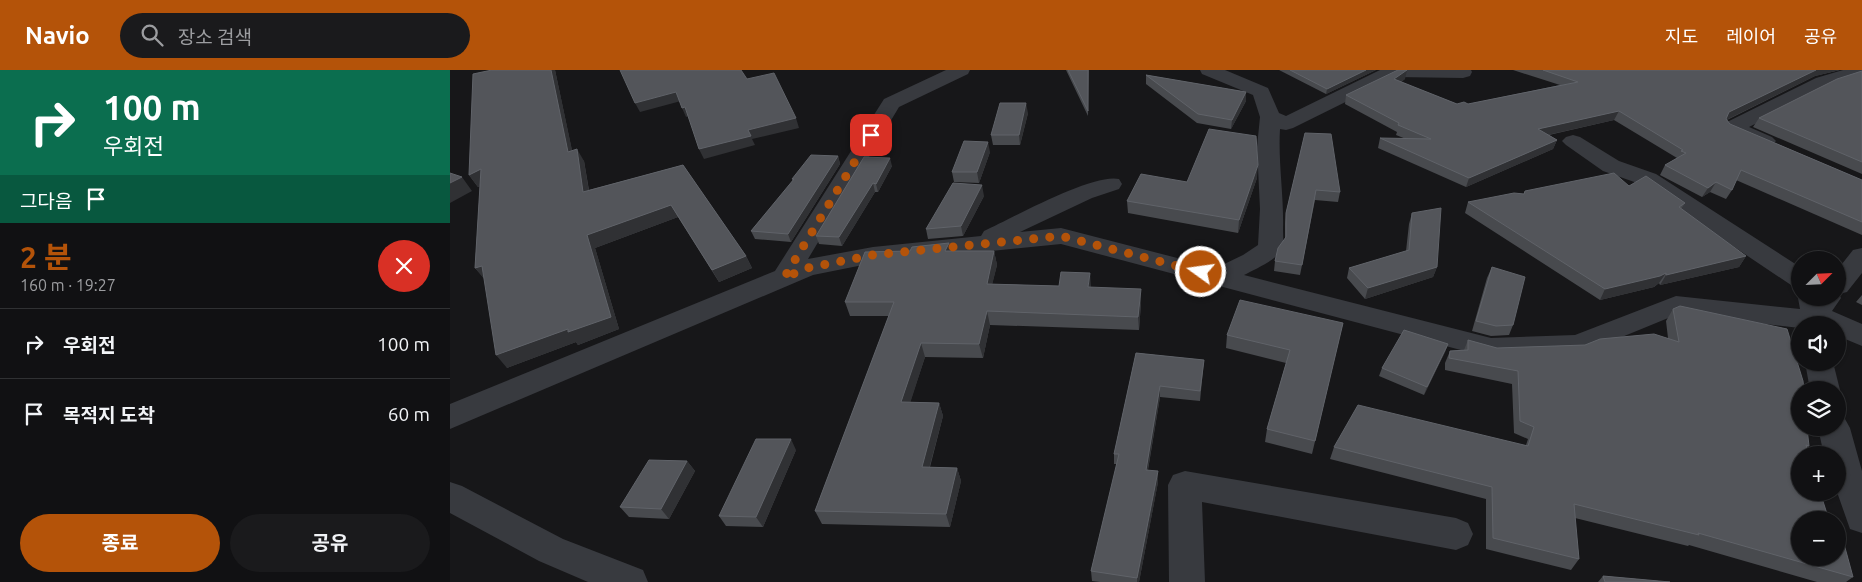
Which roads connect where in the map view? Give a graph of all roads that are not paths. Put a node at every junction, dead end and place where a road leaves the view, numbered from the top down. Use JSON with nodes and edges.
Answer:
{"nodes":[{"id":1,"x":961,"y":70,"type":"edge"},
{"id":2,"x":1208,"y":70,"type":"edge"},
{"id":3,"x":1862,"y":70,"type":"edge"},
{"id":4,"x":1463,"y":72,"type":"dead end"},
{"id":5,"x":1270,"y":117,"type":"junction"},
{"id":6,"x":1573,"y":141,"type":"dead end"},
{"id":7,"x":1784,"y":149,"type":"edge"},
{"id":8,"x":1111,"y":184,"type":"dead end"},
{"id":9,"x":975,"y":245,"type":"junction"},
{"id":10,"x":1862,"y":256,"type":"edge"},
{"id":11,"x":1791,"y":273,"type":"edge"},
{"id":12,"x":1846,"y":276,"type":"edge"},
{"id":13,"x":1219,"y":277,"type":"junction"},
{"id":14,"x":784,"y":278,"type":"junction"},
{"id":15,"x":1814,"y":311,"type":"edge"},
{"id":16,"x":1862,"y":336,"type":"edge"},
{"id":17,"x":450,"y":417,"type":"edge"},
{"id":18,"x":1836,"y":436,"type":"edge"},
{"id":19,"x":450,"y":496,"type":"edge"},
{"id":20,"x":1862,"y":518,"type":"edge"},
{"id":21,"x":1456,"y":534,"type":"dead end"},
{"id":22,"x":630,"y":582,"type":"edge"},
{"id":23,"x":1187,"y":582,"type":"edge"}],
"edges":[{"from":1,"to":14,"type":"street"},
{"from":2,"to":5,"type":"street"},
{"from":3,"to":7,"type":"street"},
{"from":4,"to":5,"type":"street"},
{"from":5,"to":13,"type":"street"},
{"from":6,"to":11,"type":"street"},
{"from":8,"to":9,"type":"street"},
{"from":9,"to":13,"type":"street"},
{"from":9,"to":14,"type":"street"},
{"from":10,"to":12,"type":"street"},
{"from":13,"to":15,"type":"street"},
{"from":14,"to":17,"type":"street"},
{"from":15,"to":16,"type":"street"},
{"from":18,"to":20,"type":"street"},
{"from":19,"to":22,"type":"street"},
{"from":21,"to":23,"type":"street"}]}
